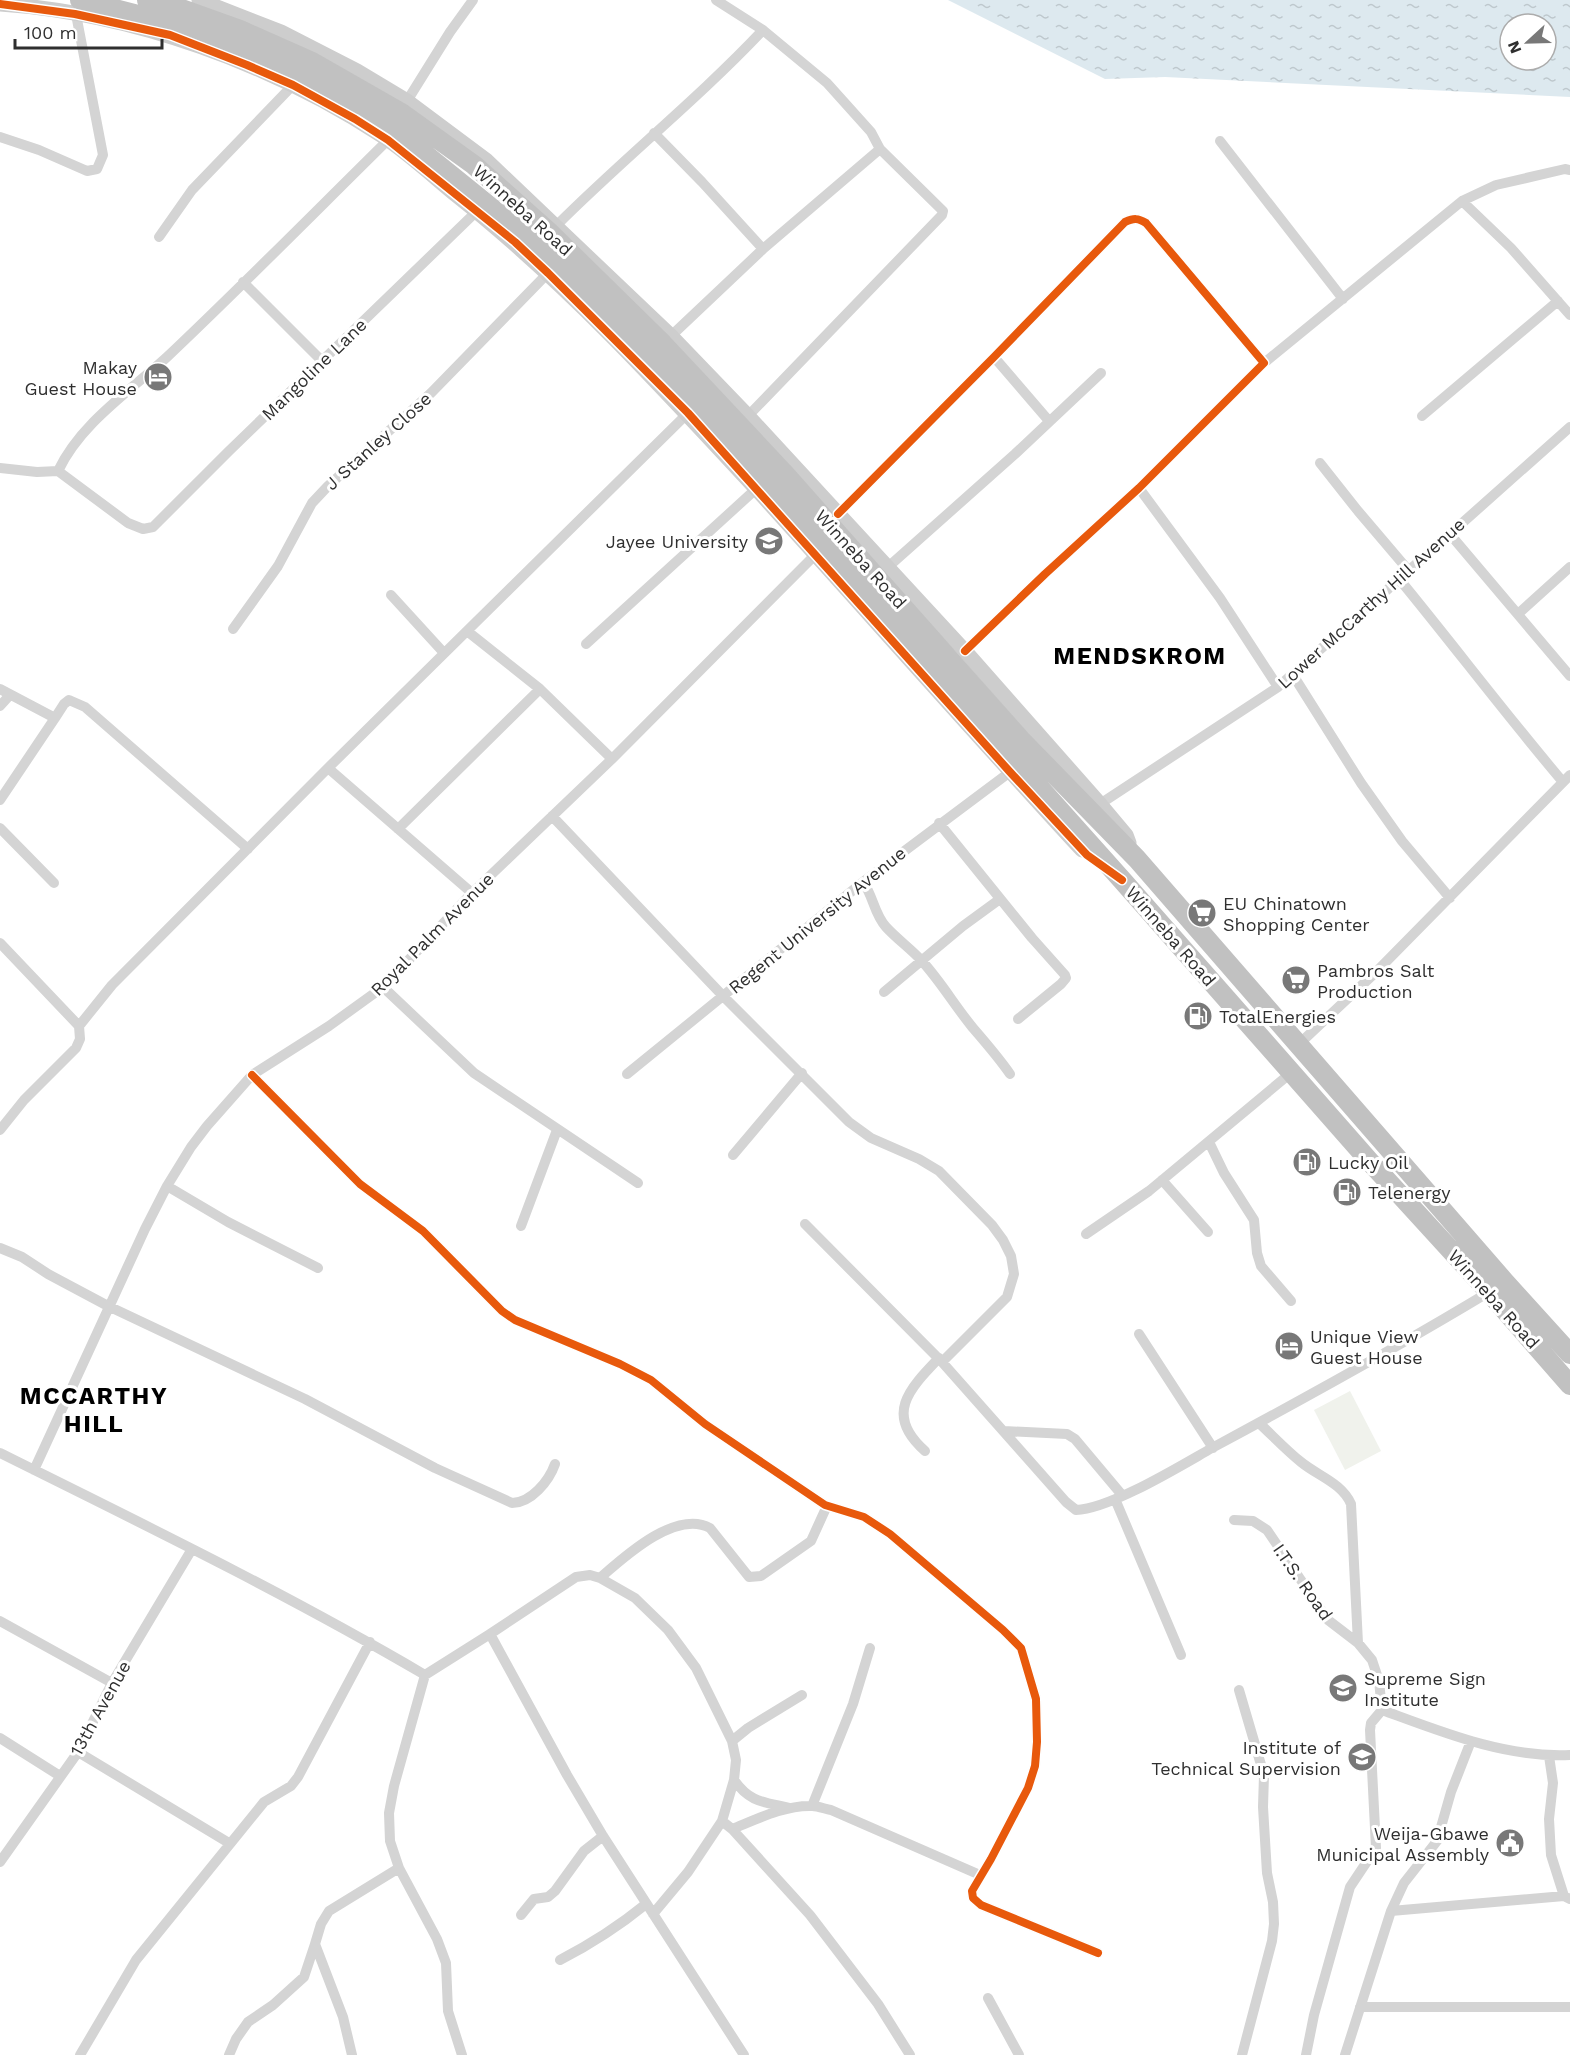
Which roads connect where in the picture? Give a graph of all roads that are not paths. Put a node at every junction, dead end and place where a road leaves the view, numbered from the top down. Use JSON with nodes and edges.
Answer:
{"nodes":[{"id":1,"x":147,"y":0,"type":"edge"},
{"id":2,"x":199,"y":0,"type":"edge"},
{"id":3,"x":473,"y":0,"type":"edge"},
{"id":4,"x":716,"y":0,"type":"edge"},
{"id":5,"x":0,"y":4,"type":"edge"},
{"id":6,"x":76,"y":5,"type":"edge"},
{"id":7,"x":763,"y":30,"type":"junction"},
{"id":8,"x":293,"y":86,"type":"junction"},
{"id":9,"x":407,"y":101,"type":"junction"},
{"id":10,"x":654,"y":133,"type":"junction"},
{"id":11,"x":0,"y":137,"type":"edge"},
{"id":12,"x":388,"y":140,"type":"junction"},
{"id":13,"x":1220,"y":141,"type":"dead end"},
{"id":14,"x":880,"y":149,"type":"junction"},
{"id":15,"x":1570,"y":170,"type":"edge"},
{"id":16,"x":1462,"y":201,"type":"junction"},
{"id":17,"x":477,"y":211,"type":"junction"},
{"id":18,"x":556,"y":225,"type":"junction"},
{"id":19,"x":159,"y":237,"type":"dead end"},
{"id":20,"x":763,"y":249,"type":"junction"},
{"id":21,"x":548,"y":273,"type":"junction"},
{"id":22,"x":243,"y":282,"type":"junction"},
{"id":23,"x":1343,"y":298,"type":"junction"},
{"id":24,"x":1558,"y":301,"type":"junction"},
{"id":25,"x":608,"y":303,"type":"junction"},
{"id":26,"x":1570,"y":315,"type":"edge"},
{"id":27,"x":671,"y":336,"type":"junction"},
{"id":28,"x":994,"y":357,"type":"junction"},
{"id":29,"x":322,"y":361,"type":"junction"},
{"id":30,"x":1264,"y":363,"type":"junction"},
{"id":31,"x":1101,"y":373,"type":"dead end"},
{"id":32,"x":688,"y":413,"type":"junction"},
{"id":33,"x":748,"y":416,"type":"junction"},
{"id":34,"x":1422,"y":416,"type":"dead end"},
{"id":35,"x":1049,"y":422,"type":"junction"},
{"id":36,"x":1570,"y":427,"type":"edge"},
{"id":37,"x":1320,"y":463,"type":"dead end"},
{"id":38,"x":0,"y":468,"type":"edge"},
{"id":39,"x":58,"y":471,"type":"junction"},
{"id":40,"x":1139,"y":488,"type":"junction"},
{"id":41,"x":756,"y":489,"type":"junction"},
{"id":42,"x":838,"y":514,"type":"junction"},
{"id":43,"x":1449,"y":533,"type":"junction"},
{"id":44,"x":816,"y":554,"type":"junction"},
{"id":45,"x":888,"y":567,"type":"junction"},
{"id":46,"x":1570,"y":567,"type":"edge"},
{"id":47,"x":1409,"y":571,"type":"junction"},
{"id":48,"x":1400,"y":580,"type":"junction"},
{"id":49,"x":391,"y":595,"type":"dead end"},
{"id":50,"x":1518,"y":614,"type":"junction"},
{"id":51,"x":233,"y":629,"type":"dead end"},
{"id":52,"x":467,"y":631,"type":"junction"},
{"id":53,"x":585,"y":644,"type":"dead end"},
{"id":54,"x":965,"y":651,"type":"junction"},
{"id":55,"x":444,"y":653,"type":"junction"},
{"id":56,"x":1293,"y":675,"type":"junction"},
{"id":57,"x":1570,"y":676,"type":"edge"},
{"id":58,"x":1278,"y":687,"type":"junction"},
{"id":59,"x":540,"y":689,"type":"junction"},
{"id":60,"x":5,"y":692,"type":"edge"},
{"id":61,"x":0,"y":706,"type":"edge"},
{"id":62,"x":55,"y":718,"type":"junction"},
{"id":63,"x":612,"y":759,"type":"junction"},
{"id":64,"x":328,"y":768,"type":"junction"},
{"id":65,"x":1010,"y":772,"type":"junction"},
{"id":66,"x":1567,"y":778,"type":"edge"},
{"id":67,"x":0,"y":800,"type":"edge"},
{"id":68,"x":1100,"y":804,"type":"junction"},
{"id":69,"x":552,"y":816,"type":"junction"},
{"id":70,"x":939,"y":823,"type":"junction"},
{"id":71,"x":0,"y":828,"type":"edge"},
{"id":72,"x":398,"y":829,"type":"junction"},
{"id":73,"x":248,"y":849,"type":"junction"},
{"id":74,"x":1137,"y":859,"type":"junction"},
{"id":75,"x":1122,"y":880,"type":"junction"},
{"id":76,"x":863,"y":882,"type":"junction"},
{"id":77,"x":54,"y":883,"type":"dead end"},
{"id":78,"x":472,"y":893,"type":"junction"},
{"id":79,"x":1000,"y":898,"type":"junction"},
{"id":80,"x":1450,"y":898,"type":"junction"},
{"id":81,"x":0,"y":943,"type":"edge"},
{"id":82,"x":921,"y":960,"type":"junction"},
{"id":83,"x":383,"y":987,"type":"junction"},
{"id":84,"x":885,"y":992,"type":"dead end"},
{"id":85,"x":723,"y":996,"type":"junction"},
{"id":86,"x":1018,"y":1019,"type":"dead end"},
{"id":87,"x":79,"y":1026,"type":"junction"},
{"id":88,"x":1298,"y":1045,"type":"junction"},
{"id":89,"x":1292,"y":1072,"type":"junction"},
{"id":90,"x":802,"y":1073,"type":"junction"},
{"id":91,"x":627,"y":1074,"type":"dead end"},
{"id":92,"x":1010,"y":1074,"type":"dead end"},
{"id":93,"x":252,"y":1076,"type":"junction"},
{"id":94,"x":0,"y":1130,"type":"edge"},
{"id":95,"x":557,"y":1130,"type":"junction"},
{"id":96,"x":1209,"y":1142,"type":"junction"},
{"id":97,"x":1384,"y":1143,"type":"junction"},
{"id":98,"x":733,"y":1155,"type":"dead end"},
{"id":99,"x":1371,"y":1163,"type":"junction"},
{"id":100,"x":1162,"y":1180,"type":"junction"},
{"id":101,"x":638,"y":1183,"type":"dead end"},
{"id":102,"x":167,"y":1186,"type":"junction"},
{"id":103,"x":805,"y":1224,"type":"dead end"},
{"id":104,"x":521,"y":1226,"type":"dead end"},
{"id":105,"x":1208,"y":1232,"type":"dead end"},
{"id":106,"x":1086,"y":1234,"type":"dead end"},
{"id":107,"x":0,"y":1248,"type":"edge"},
{"id":108,"x":318,"y":1268,"type":"dead end"},
{"id":109,"x":1489,"y":1292,"type":"junction"},
{"id":110,"x":1290,"y":1301,"type":"dead end"},
{"id":111,"x":108,"y":1305,"type":"junction"},
{"id":112,"x":1139,"y":1334,"type":"dead end"},
{"id":113,"x":1570,"y":1354,"type":"edge"},
{"id":114,"x":941,"y":1360,"type":"junction"},
{"id":115,"x":1570,"y":1385,"type":"edge"},
{"id":116,"x":1259,"y":1423,"type":"junction"},
{"id":117,"x":1004,"y":1431,"type":"junction"},
{"id":118,"x":1213,"y":1448,"type":"junction"},
{"id":119,"x":925,"y":1451,"type":"dead end"},
{"id":120,"x":0,"y":1453,"type":"edge"},
{"id":121,"x":555,"y":1464,"type":"dead end"},
{"id":122,"x":34,"y":1470,"type":"junction"},
{"id":123,"x":1118,"y":1497,"type":"junction"},
{"id":124,"x":825,"y":1504,"type":"junction"},
{"id":125,"x":1234,"y":1520,"type":"dead end"},
{"id":126,"x":192,"y":1549,"type":"junction"},
{"id":127,"x":600,"y":1578,"type":"junction"},
{"id":128,"x":0,"y":1621,"type":"edge"},
{"id":129,"x":490,"y":1634,"type":"junction"},
{"id":130,"x":370,"y":1642,"type":"junction"},
{"id":131,"x":1358,"y":1643,"type":"junction"},
{"id":132,"x":870,"y":1648,"type":"dead end"},
{"id":133,"x":1181,"y":1655,"type":"dead end"},
{"id":134,"x":425,"y":1675,"type":"junction"},
{"id":135,"x":112,"y":1683,"type":"junction"},
{"id":136,"x":1239,"y":1690,"type":"dead end"},
{"id":137,"x":802,"y":1695,"type":"dead end"},
{"id":138,"x":1382,"y":1710,"type":"junction"},
{"id":139,"x":0,"y":1738,"type":"edge"},
{"id":140,"x":732,"y":1741,"type":"junction"},
{"id":141,"x":1471,"y":1741,"type":"junction"},
{"id":142,"x":78,"y":1752,"type":"junction"},
{"id":143,"x":1570,"y":1755,"type":"edge"},
{"id":144,"x":1549,"y":1756,"type":"junction"},
{"id":145,"x":60,"y":1776,"type":"junction"},
{"id":146,"x":734,"y":1780,"type":"junction"},
{"id":147,"x":812,"y":1806,"type":"junction"},
{"id":148,"x":790,"y":1808,"type":"junction"},
{"id":149,"x":722,"y":1821,"type":"junction"},
{"id":150,"x":732,"y":1829,"type":"junction"},
{"id":151,"x":603,"y":1836,"type":"junction"},
{"id":152,"x":229,"y":1843,"type":"junction"},
{"id":153,"x":0,"y":1862,"type":"edge"},
{"id":154,"x":399,"y":1868,"type":"junction"},
{"id":155,"x":980,"y":1875,"type":"junction"},
{"id":156,"x":1567,"y":1897,"type":"edge"},
{"id":157,"x":646,"y":1904,"type":"junction"},
{"id":158,"x":1391,"y":1911,"type":"junction"},
{"id":159,"x":653,"y":1914,"type":"junction"},
{"id":160,"x":521,"y":1915,"type":"dead end"},
{"id":161,"x":315,"y":1944,"type":"junction"},
{"id":162,"x":1098,"y":1953,"type":"dead end"},
{"id":163,"x":560,"y":1960,"type":"dead end"},
{"id":164,"x":988,"y":1998,"type":"dead end"},
{"id":165,"x":1360,"y":2007,"type":"junction"},
{"id":166,"x":1570,"y":2007,"type":"edge"},
{"id":167,"x":80,"y":2055,"type":"edge"},
{"id":168,"x":229,"y":2055,"type":"edge"},
{"id":169,"x":352,"y":2055,"type":"edge"},
{"id":170,"x":462,"y":2055,"type":"edge"},
{"id":171,"x":744,"y":2055,"type":"edge"},
{"id":172,"x":910,"y":2055,"type":"edge"},
{"id":173,"x":1019,"y":2055,"type":"edge"},
{"id":174,"x":1242,"y":2055,"type":"edge"},
{"id":175,"x":1306,"y":2055,"type":"edge"},
{"id":176,"x":1346,"y":2055,"type":"edge"}],
"edges":[{"from":1,"to":25,"type":"highway","name":"Winneba Road"},
{"from":2,"to":9,"type":"street"},
{"from":3,"to":9,"type":"street"},
{"from":4,"to":7,"type":"street"},
{"from":5,"to":6,"type":"street"},
{"from":6,"to":8,"type":"street"},
{"from":6,"to":11,"type":"street"},
{"from":6,"to":25,"type":"highway","name":"Winneba Road"},
{"from":7,"to":10,"type":"street"},
{"from":7,"to":14,"type":"street"},
{"from":8,"to":12,"type":"street"},
{"from":8,"to":19,"type":"street"},
{"from":9,"to":18,"type":"street"},
{"from":10,"to":18,"type":"street"},
{"from":10,"to":20,"type":"street"},
{"from":12,"to":17,"type":"street"},
{"from":12,"to":22,"type":"street"},
{"from":13,"to":23,"type":"street"},
{"from":14,"to":20,"type":"street"},
{"from":14,"to":33,"type":"street"},
{"from":15,"to":16,"type":"street"},
{"from":16,"to":23,"type":"street"},
{"from":16,"to":24,"type":"street"},
{"from":17,"to":21,"type":"street"},
{"from":17,"to":29,"type":"street","name":"Mangoline Lane"},
{"from":18,"to":25,"type":"street"},
{"from":20,"to":27,"type":"street"},
{"from":21,"to":25,"type":"street"},
{"from":21,"to":51,"type":"street","name":"J Stanley Close"},
{"from":22,"to":29,"type":"street"},
{"from":22,"to":39,"type":"street"},
{"from":23,"to":30,"type":"street"},
{"from":24,"to":26,"type":"street"},
{"from":24,"to":34,"type":"street"},
{"from":25,"to":27,"type":"street"},
{"from":25,"to":32,"type":"street"},
{"from":25,"to":74,"type":"highway","name":"Winneba Road"},
{"from":25,"to":75,"type":"highway","name":"Winneba Road"},
{"from":27,"to":33,"type":"street"},
{"from":28,"to":30,"type":"street"},
{"from":28,"to":35,"type":"street"},
{"from":28,"to":42,"type":"street"},
{"from":29,"to":39,"type":"street","name":"Mangoline Lane"},
{"from":30,"to":40,"type":"street"},
{"from":31,"to":35,"type":"street"},
{"from":32,"to":41,"type":"street"},
{"from":32,"to":52,"type":"street"},
{"from":33,"to":42,"type":"street"},
{"from":35,"to":45,"type":"street"},
{"from":36,"to":43,"type":"street","name":"Lower McCarthy Hill Avenue"},
{"from":37,"to":47,"type":"street"},
{"from":38,"to":39,"type":"street"},
{"from":40,"to":54,"type":"street"},
{"from":40,"to":58,"type":"street"},
{"from":41,"to":44,"type":"street"},
{"from":41,"to":53,"type":"street"},
{"from":42,"to":45,"type":"street"},
{"from":43,"to":47,"type":"street","name":"Lower McCarthy Hill Avenue"},
{"from":43,"to":50,"type":"street"},
{"from":44,"to":63,"type":"street","name":"Royal Palm Avenue"},
{"from":44,"to":65,"type":"street"},
{"from":45,"to":54,"type":"street"},
{"from":46,"to":50,"type":"street"},
{"from":47,"to":48,"type":"street","name":"Lower McCarthy Hill Avenue"},
{"from":48,"to":56,"type":"street","name":"Lower McCarthy Hill Avenue"},
{"from":48,"to":66,"type":"street"},
{"from":49,"to":55,"type":"street"},
{"from":50,"to":57,"type":"street"},
{"from":52,"to":55,"type":"street"},
{"from":52,"to":59,"type":"street"},
{"from":54,"to":68,"type":"street"},
{"from":55,"to":64,"type":"street"},
{"from":56,"to":58,"type":"street","name":"Lower McCarthy Hill Avenue"},
{"from":56,"to":80,"type":"street"},
{"from":58,"to":68,"type":"street","name":"Lower McCarthy Hill Avenue"},
{"from":59,"to":63,"type":"street"},
{"from":59,"to":72,"type":"street"},
{"from":60,"to":61,"type":"street"},
{"from":60,"to":62,"type":"street"},
{"from":62,"to":67,"type":"street"},
{"from":62,"to":73,"type":"street"},
{"from":63,"to":69,"type":"street","name":"Royal Palm Avenue"},
{"from":64,"to":72,"type":"street"},
{"from":64,"to":73,"type":"street"},
{"from":65,"to":70,"type":"street","name":"Regent University Avenue"},
{"from":65,"to":75,"type":"street"},
{"from":66,"to":80,"type":"street"},
{"from":68,"to":74,"type":"street"},
{"from":69,"to":78,"type":"street","name":"Royal Palm Avenue"},
{"from":69,"to":85,"type":"street"},
{"from":70,"to":76,"type":"street","name":"Regent University Avenue"},
{"from":70,"to":79,"type":"street"},
{"from":71,"to":77,"type":"street"},
{"from":72,"to":78,"type":"street"},
{"from":73,"to":87,"type":"street"},
{"from":74,"to":88,"type":"highway","name":"Winneba Road"},
{"from":75,"to":89,"type":"highway","name":"Winneba Road"},
{"from":76,"to":82,"type":"street"},
{"from":76,"to":85,"type":"street","name":"Regent University Avenue"},
{"from":78,"to":83,"type":"street","name":"Royal Palm Avenue"},
{"from":79,"to":82,"type":"street"},
{"from":79,"to":86,"type":"street"},
{"from":80,"to":88,"type":"street"},
{"from":81,"to":87,"type":"street"},
{"from":82,"to":84,"type":"street"},
{"from":82,"to":92,"type":"street"},
{"from":83,"to":93,"type":"street","name":"Royal Palm Avenue"},
{"from":83,"to":95,"type":"street"},
{"from":85,"to":90,"type":"street"},
{"from":85,"to":91,"type":"street","name":"Regent University Avenue"},
{"from":87,"to":94,"type":"street"},
{"from":88,"to":97,"type":"highway","name":"Winneba Road"},
{"from":89,"to":96,"type":"street"},
{"from":89,"to":99,"type":"highway","name":"Winneba Road"},
{"from":90,"to":98,"type":"street"},
{"from":90,"to":114,"type":"street"},
{"from":93,"to":102,"type":"street","name":"Royal Palm Avenue"},
{"from":93,"to":124,"type":"street"},
{"from":95,"to":101,"type":"street"},
{"from":95,"to":104,"type":"street"},
{"from":96,"to":100,"type":"street"},
{"from":96,"to":110,"type":"street"},
{"from":97,"to":99,"type":"highway"},
{"from":97,"to":113,"type":"highway","name":"Winneba Road"},
{"from":99,"to":109,"type":"highway","name":"Winneba Road"},
{"from":100,"to":105,"type":"street"},
{"from":100,"to":106,"type":"street"},
{"from":102,"to":108,"type":"street"},
{"from":102,"to":111,"type":"street","name":"Royal Palm Avenue"},
{"from":103,"to":114,"type":"street"},
{"from":107,"to":111,"type":"street"},
{"from":109,"to":115,"type":"highway","name":"Winneba Road"},
{"from":109,"to":116,"type":"street"},
{"from":111,"to":121,"type":"street"},
{"from":111,"to":122,"type":"street","name":"Royal Palm Avenue"},
{"from":112,"to":118,"type":"street"},
{"from":114,"to":117,"type":"street"},
{"from":114,"to":119,"type":"street"},
{"from":116,"to":118,"type":"street"},
{"from":116,"to":131,"type":"street"},
{"from":117,"to":123,"type":"street"},
{"from":117,"to":123,"type":"street"},
{"from":118,"to":123,"type":"street"},
{"from":120,"to":122,"type":"street"},
{"from":122,"to":126,"type":"street"},
{"from":123,"to":133,"type":"street"},
{"from":124,"to":127,"type":"street"},
{"from":124,"to":155,"type":"street"},
{"from":125,"to":131,"type":"street","name":"I.T.S. Road"},
{"from":126,"to":130,"type":"street"},
{"from":126,"to":135,"type":"street","name":"13th Avenue"},
{"from":127,"to":129,"type":"street"},
{"from":127,"to":140,"type":"street"},
{"from":128,"to":135,"type":"street"},
{"from":129,"to":134,"type":"street"},
{"from":129,"to":151,"type":"street"},
{"from":130,"to":134,"type":"street"},
{"from":130,"to":152,"type":"street"},
{"from":131,"to":138,"type":"street","name":"I.T.S. Road"},
{"from":132,"to":147,"type":"street"},
{"from":134,"to":154,"type":"street"},
{"from":135,"to":142,"type":"street","name":"13th Avenue"},
{"from":136,"to":174,"type":"street"},
{"from":137,"to":140,"type":"street"},
{"from":138,"to":141,"type":"street"},
{"from":138,"to":175,"type":"street"},
{"from":139,"to":145,"type":"street"},
{"from":140,"to":146,"type":"street"},
{"from":141,"to":144,"type":"street"},
{"from":141,"to":158,"type":"street"},
{"from":142,"to":145,"type":"street","name":"13th Avenue"},
{"from":142,"to":152,"type":"street"},
{"from":143,"to":144,"type":"street"},
{"from":144,"to":156,"type":"street"},
{"from":145,"to":153,"type":"street","name":"13th Avenue"},
{"from":146,"to":148,"type":"street"},
{"from":146,"to":149,"type":"street"},
{"from":147,"to":148,"type":"street"},
{"from":147,"to":155,"type":"street"},
{"from":148,"to":150,"type":"street"},
{"from":149,"to":150,"type":"street"},
{"from":149,"to":159,"type":"street"},
{"from":150,"to":172,"type":"street"},
{"from":151,"to":157,"type":"street"},
{"from":151,"to":160,"type":"street"},
{"from":152,"to":167,"type":"street"},
{"from":154,"to":161,"type":"street"},
{"from":154,"to":170,"type":"street"},
{"from":155,"to":162,"type":"street"},
{"from":156,"to":158,"type":"street"},
{"from":157,"to":159,"type":"street"},
{"from":157,"to":163,"type":"street"},
{"from":158,"to":165,"type":"street"},
{"from":159,"to":171,"type":"street"},
{"from":161,"to":168,"type":"street"},
{"from":161,"to":169,"type":"street"},
{"from":164,"to":173,"type":"street"},
{"from":165,"to":166,"type":"street"},
{"from":165,"to":176,"type":"street"}]}
